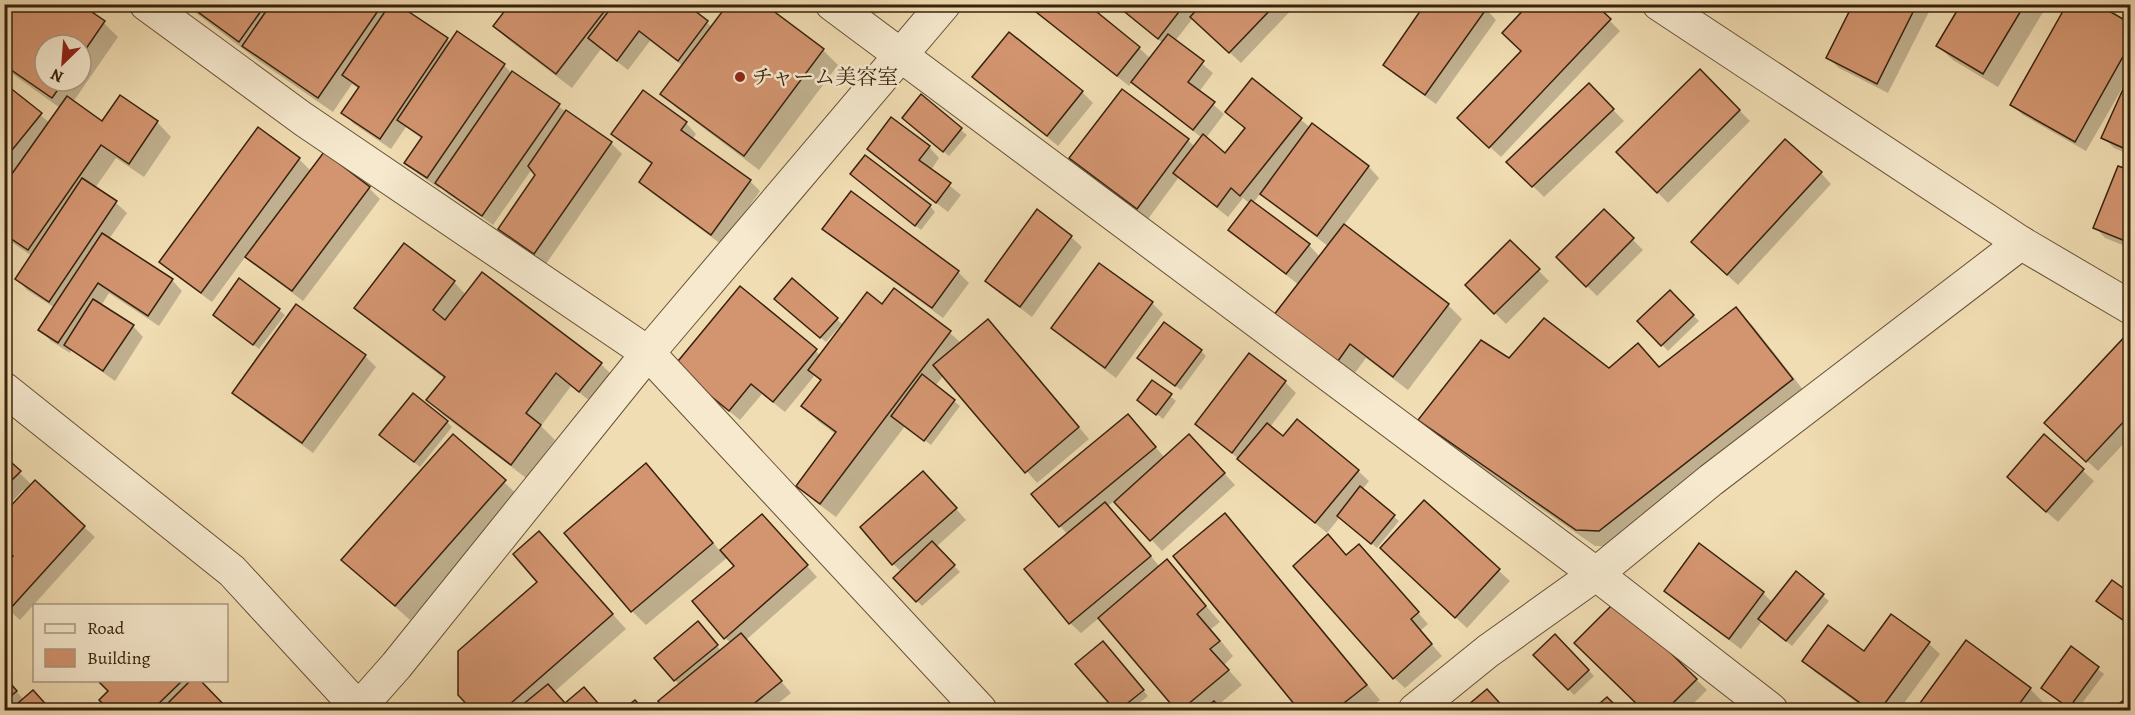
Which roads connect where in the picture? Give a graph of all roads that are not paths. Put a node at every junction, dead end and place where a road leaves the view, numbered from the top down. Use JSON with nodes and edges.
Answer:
{"nodes":[{"id":1,"x":146,"y":4,"type":"edge"},
{"id":2,"x":832,"y":4,"type":"edge"},
{"id":3,"x":944,"y":4,"type":"edge"},
{"id":4,"x":1659,"y":4,"type":"edge"},
{"id":5,"x":900,"y":54,"type":"junction"},
{"id":6,"x":2021,"y":243,"type":"junction"},
{"id":7,"x":2129,"y":302,"type":"edge"},
{"id":8,"x":648,"y":353,"type":"junction"},
{"id":9,"x":4,"y":389,"type":"edge"},
{"id":10,"x":1596,"y":574,"type":"junction"},
{"id":11,"x":358,"y":710,"type":"edge"},
{"id":12,"x":980,"y":711,"type":"edge"},
{"id":13,"x":1415,"y":711,"type":"edge"},
{"id":14,"x":1771,"y":711,"type":"edge"}],
"edges":[{"from":1,"to":8,"type":"street"},
{"from":2,"to":5,"type":"street"},
{"from":3,"to":5,"type":"street"},
{"from":4,"to":6,"type":"street"},
{"from":5,"to":8,"type":"street"},
{"from":5,"to":10,"type":"street"},
{"from":6,"to":7,"type":"street"},
{"from":6,"to":10,"type":"street"},
{"from":8,"to":11,"type":"street"},
{"from":8,"to":12,"type":"street"},
{"from":9,"to":11,"type":"street"},
{"from":10,"to":13,"type":"street"},
{"from":10,"to":14,"type":"street"}]}
